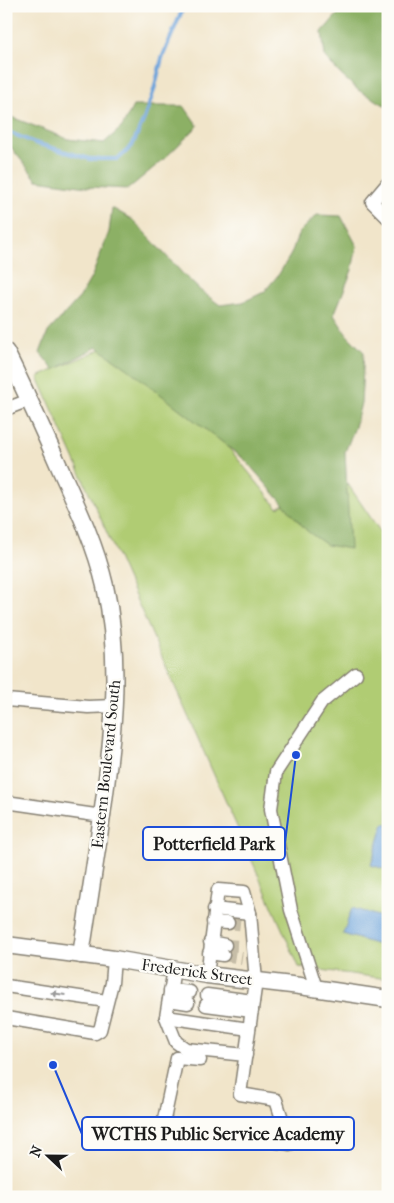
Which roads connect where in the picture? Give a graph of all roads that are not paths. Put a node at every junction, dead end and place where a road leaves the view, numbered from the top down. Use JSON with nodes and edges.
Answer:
{"nodes":[{"id":1,"x":388,"y":183,"type":"edge"},
{"id":2,"x":388,"y":218,"type":"edge"},
{"id":3,"x":6,"y":352,"type":"edge"},
{"id":4,"x":30,"y":400,"type":"junction"},
{"id":5,"x":6,"y":409,"type":"edge"},
{"id":6,"x":356,"y":674,"type":"dead end"},
{"id":7,"x":6,"y":700,"type":"edge"},
{"id":8,"x":114,"y":706,"type":"junction"},
{"id":9,"x":6,"y":802,"type":"edge"},
{"id":10,"x":102,"y":816,"type":"junction"},
{"id":11,"x":214,"y":915,"type":"junction"},
{"id":12,"x":249,"y":921,"type":"junction"},
{"id":13,"x":228,"y":923,"type":"tunnel mouth"},
{"id":14,"x":6,"y":945,"type":"edge"},
{"id":15,"x":210,"y":948,"type":"junction"},
{"id":16,"x":224,"y":950,"type":"tunnel mouth"},
{"id":17,"x":81,"y":955,"type":"junction"},
{"id":18,"x":114,"y":960,"type":"junction"},
{"id":19,"x":174,"y":969,"type":"junction"},
{"id":20,"x":213,"y":975,"type":"junction"},
{"id":21,"x":256,"y":981,"type":"junction"},
{"id":22,"x":6,"y":986,"type":"edge"},
{"id":23,"x":316,"y":988,"type":"junction"},
{"id":24,"x":170,"y":995,"type":"junction"},
{"id":25,"x":189,"y":998,"type":"dead end"},
{"id":26,"x":388,"y":999,"type":"edge"},
{"id":27,"x":106,"y":1001,"type":"junction"},
{"id":28,"x":252,"y":1006,"type":"junction"},
{"id":29,"x":166,"y":1017,"type":"junction"},
{"id":30,"x":6,"y":1018,"type":"edge"},
{"id":31,"x":249,"y":1029,"type":"junction"},
{"id":32,"x":246,"y":1056,"type":"junction"},
{"id":33,"x":200,"y":1060,"type":"dead end"}],
"edges":[{"from":1,"to":2,"type":"lane"},
{"from":3,"to":4,"type":"main road","name":"Eastern Boulevard South"},
{"from":4,"to":5,"type":"lane"},
{"from":4,"to":8,"type":"main road","name":"Eastern Boulevard South"},
{"from":6,"to":23,"type":"lane"},
{"from":7,"to":8,"type":"lane"},
{"from":8,"to":10,"type":"main road","name":"Eastern Boulevard South"},
{"from":9,"to":10,"type":"lane"},
{"from":10,"to":17,"type":"main road","name":"Eastern Boulevard South"},
{"from":11,"to":12,"type":"lane"},
{"from":11,"to":12,"type":"lane"},
{"from":11,"to":13,"type":"lane"},
{"from":11,"to":15,"type":"lane"},
{"from":12,"to":21,"type":"lane"},
{"from":14,"to":17,"type":"main road","name":"Frederick Street"},
{"from":15,"to":16,"type":"lane"},
{"from":15,"to":20,"type":"lane"},
{"from":17,"to":18,"type":"main road","name":"Frederick Street"},
{"from":18,"to":19,"type":"main road","name":"Frederick Street"},
{"from":18,"to":27,"type":"lane"},
{"from":19,"to":20,"type":"main road","name":"Frederick Street"},
{"from":19,"to":24,"type":"lane"},
{"from":20,"to":21,"type":"main road","name":"Frederick Street"},
{"from":20,"to":28,"type":"lane"},
{"from":21,"to":23,"type":"main road","name":"Frederick Street"},
{"from":21,"to":28,"type":"lane"},
{"from":27,"to":22,"type":"lane","one_way":true},
{"from":23,"to":26,"type":"main road","name":"Frederick Street"},
{"from":24,"to":25,"type":"lane"},
{"from":24,"to":29,"type":"lane"},
{"from":27,"to":30,"type":"lane"},
{"from":28,"to":31,"type":"lane"},
{"from":29,"to":31,"type":"lane"},
{"from":29,"to":32,"type":"lane"},
{"from":31,"to":32,"type":"lane"},
{"from":32,"to":33,"type":"lane"}]}
